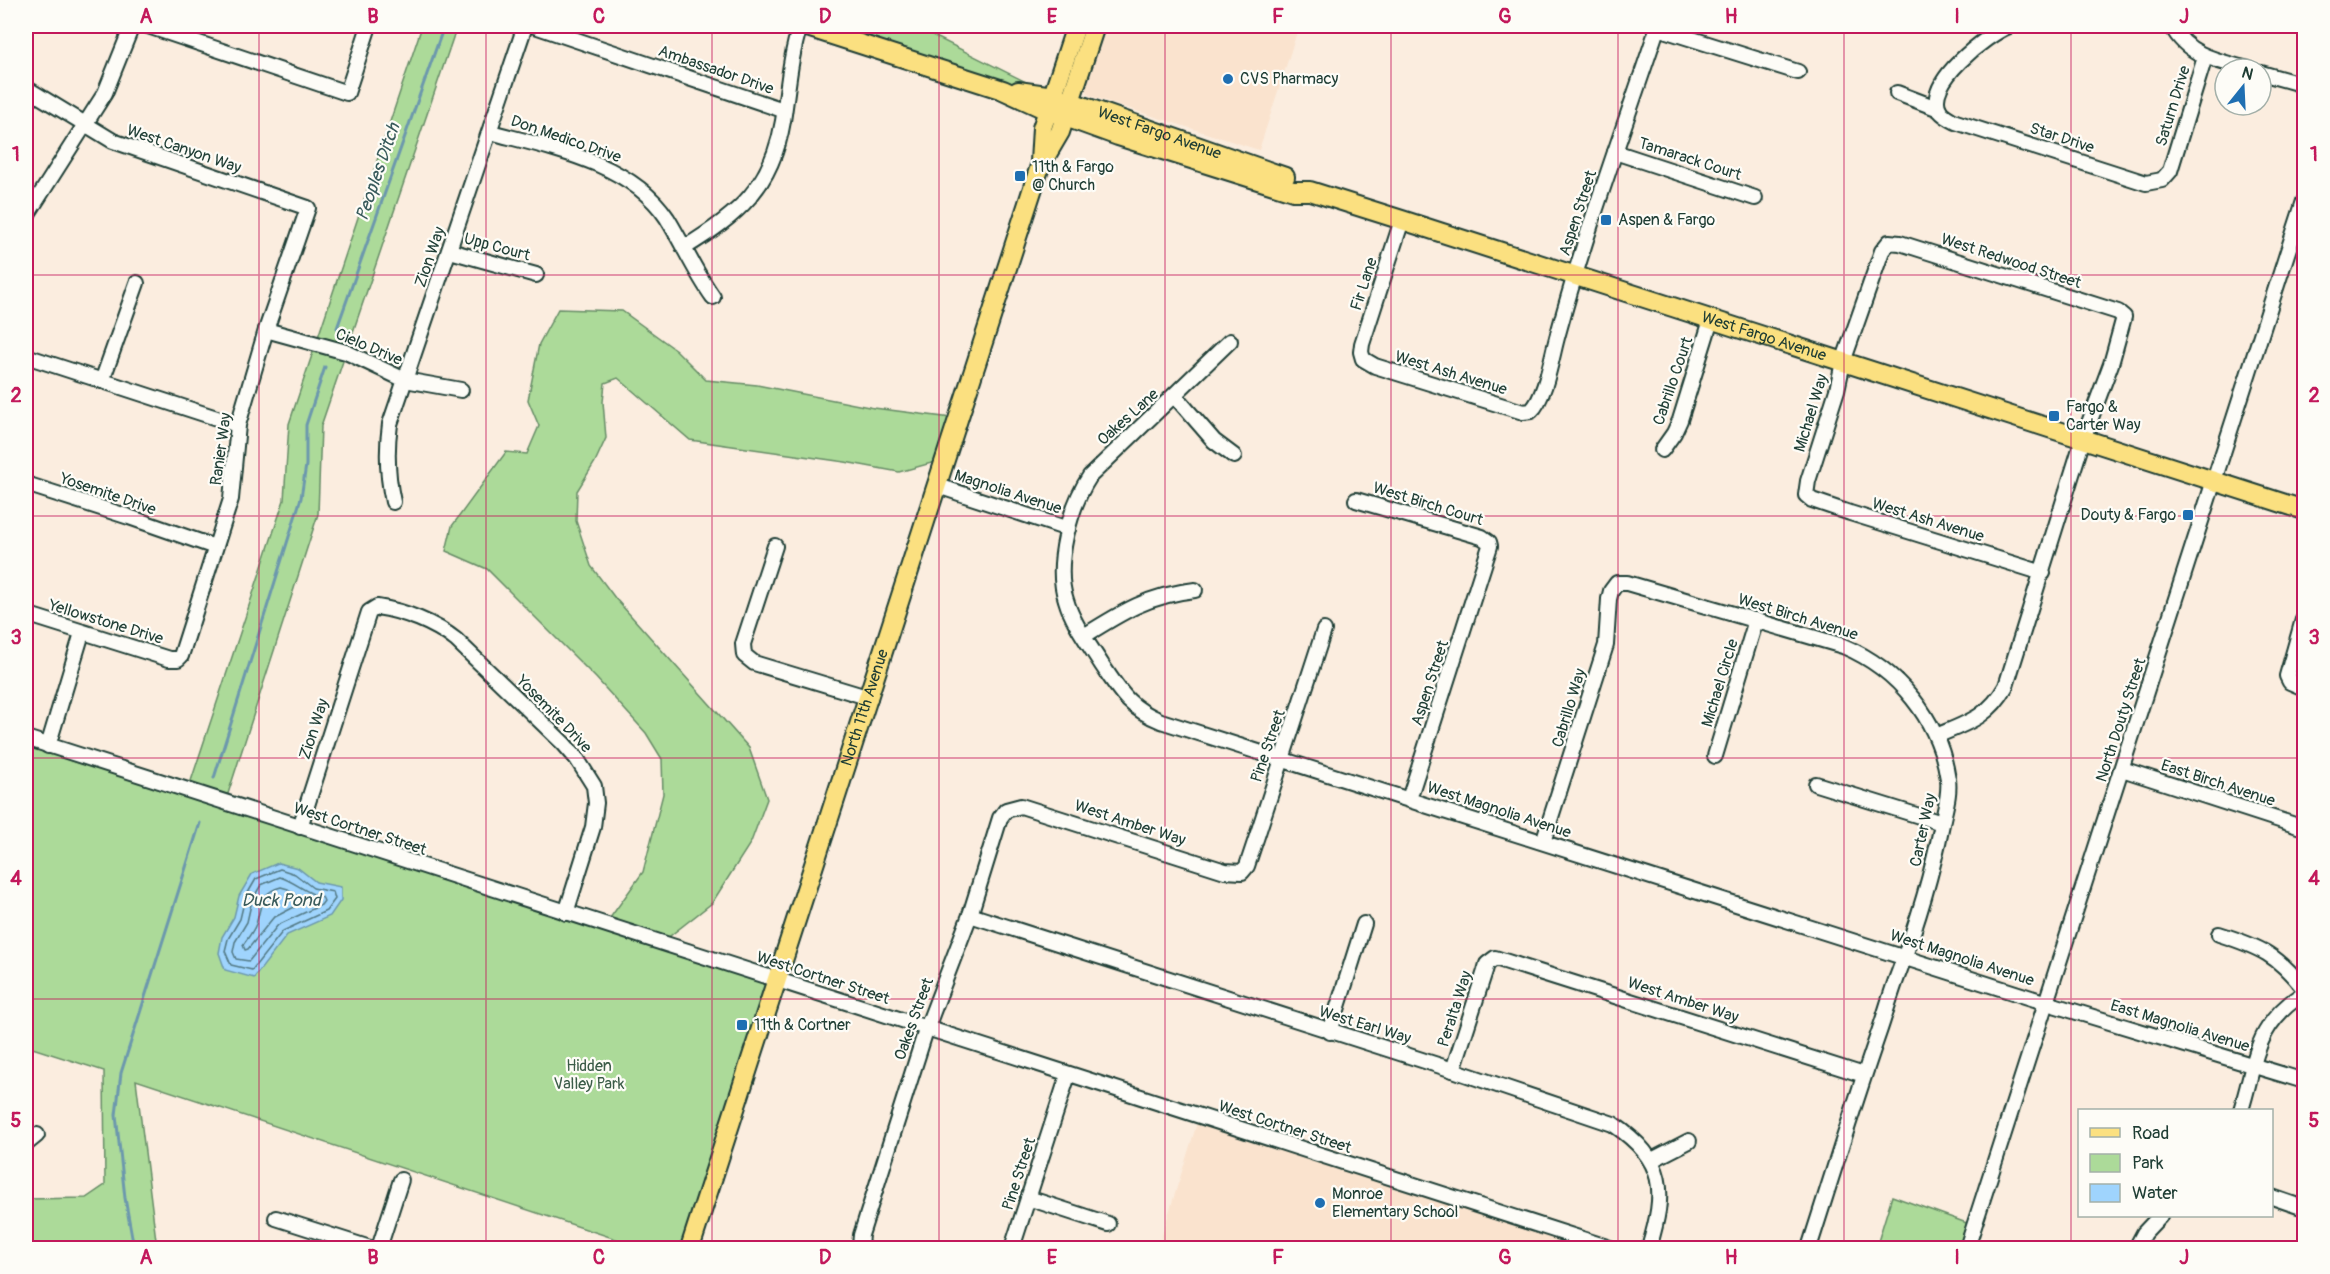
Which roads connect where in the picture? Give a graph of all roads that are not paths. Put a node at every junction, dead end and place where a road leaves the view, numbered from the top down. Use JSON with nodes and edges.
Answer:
{"nodes":[{"id":1,"x":132,"y":26,"type":"edge"},
{"id":2,"x":148,"y":26,"type":"edge"},
{"id":3,"x":369,"y":26,"type":"edge"},
{"id":4,"x":525,"y":26,"type":"edge"},
{"id":5,"x":535,"y":26,"type":"edge"},
{"id":6,"x":802,"y":26,"type":"edge"},
{"id":7,"x":1076,"y":26,"type":"edge"},
{"id":8,"x":1095,"y":26,"type":"edge"},
{"id":9,"x":1657,"y":26,"type":"edge"},
{"id":10,"x":2009,"y":26,"type":"edge"},
{"id":11,"x":2172,"y":26,"type":"edge"},
{"id":12,"x":2205,"y":57,"type":"junction"},
{"id":13,"x":2213,"y":59,"type":"edge"},
{"id":14,"x":1798,"y":72,"type":"dead end"},
{"id":15,"x":2273,"y":76,"type":"edge"},
{"id":16,"x":2304,"y":85,"type":"edge"},
{"id":17,"x":26,"y":88,"type":"edge"},
{"id":18,"x":1897,"y":93,"type":"dead end"},
{"id":19,"x":1059,"y":106,"type":"junction"},
{"id":20,"x":1939,"y":109,"type":"junction"},
{"id":21,"x":783,"y":110,"type":"junction"},
{"id":22,"x":84,"y":125,"type":"junction"},
{"id":23,"x":490,"y":132,"type":"junction"},
{"id":24,"x":1615,"y":152,"type":"junction"},
{"id":25,"x":2172,"y":165,"type":"joint"},
{"id":26,"x":1755,"y":198,"type":"dead end"},
{"id":27,"x":2304,"y":201,"type":"edge"},
{"id":28,"x":308,"y":208,"type":"joint"},
{"id":29,"x":26,"y":218,"type":"edge"},
{"id":30,"x":1402,"y":220,"type":"junction"},
{"id":31,"x":1889,"y":242,"type":"joint"},
{"id":32,"x":684,"y":248,"type":"junction"},
{"id":33,"x":450,"y":251,"type":"junction"},
{"id":34,"x":536,"y":274,"type":"dead end"},
{"id":35,"x":1575,"y":276,"type":"junction"},
{"id":36,"x":137,"y":282,"type":"dead end"},
{"id":37,"x":713,"y":297,"type":"dead end"},
{"id":38,"x":1711,"y":320,"type":"junction"},
{"id":39,"x":266,"y":330,"type":"junction"},
{"id":40,"x":1230,"y":342,"type":"dead end"},
{"id":41,"x":26,"y":356,"type":"edge"},
{"id":42,"x":1363,"y":359,"type":"joint"},
{"id":43,"x":1844,"y":362,"type":"junction"},
{"id":44,"x":405,"y":380,"type":"junction"},
{"id":45,"x":102,"y":381,"type":"junction"},
{"id":46,"x":460,"y":390,"type":"dead end"},
{"id":47,"x":1175,"y":396,"type":"junction"},
{"id":48,"x":1531,"y":411,"type":"joint"},
{"id":49,"x":238,"y":425,"type":"junction"},
{"id":50,"x":2084,"y":439,"type":"junction"},
{"id":51,"x":1662,"y":450,"type":"dead end"},
{"id":52,"x":1234,"y":456,"type":"dead end"},
{"id":53,"x":2215,"y":482,"type":"junction"},
{"id":54,"x":26,"y":484,"type":"edge"},
{"id":55,"x":938,"y":486,"type":"junction"},
{"id":56,"x":1806,"y":495,"type":"joint"},
{"id":57,"x":1356,"y":500,"type":"dead end"},
{"id":58,"x":393,"y":502,"type":"dead end"},
{"id":59,"x":2304,"y":510,"type":"edge"},
{"id":60,"x":1068,"y":529,"type":"junction"},
{"id":61,"x":1489,"y":542,"type":"joint"},
{"id":62,"x":775,"y":546,"type":"dead end"},
{"id":63,"x":215,"y":547,"type":"junction"},
{"id":64,"x":2043,"y":573,"type":"junction"},
{"id":65,"x":1617,"y":583,"type":"joint"},
{"id":66,"x":1195,"y":590,"type":"dead end"},
{"id":67,"x":373,"y":608,"type":"joint"},
{"id":68,"x":26,"y":614,"type":"edge"},
{"id":69,"x":2304,"y":616,"type":"edge"},
{"id":70,"x":1756,"y":620,"type":"junction"},
{"id":71,"x":1324,"y":630,"type":"dead end"},
{"id":72,"x":82,"y":633,"type":"junction"},
{"id":73,"x":1084,"y":636,"type":"junction"},
{"id":74,"x":178,"y":659,"type":"joint"},
{"id":75,"x":2304,"y":688,"type":"edge"},
{"id":76,"x":870,"y":698,"type":"junction"},
{"id":77,"x":1936,"y":736,"type":"junction"},
{"id":78,"x":26,"y":738,"type":"edge"},
{"id":79,"x":48,"y":746,"type":"junction"},
{"id":80,"x":1715,"y":756,"type":"dead end"},
{"id":81,"x":1281,"y":759,"type":"junction"},
{"id":82,"x":2122,"y":770,"type":"junction"},
{"id":83,"x":1816,"y":784,"type":"dead end"},
{"id":84,"x":1409,"y":799,"type":"junction"},
{"id":85,"x":1008,"y":808,"type":"joint"},
{"id":86,"x":1942,"y":823,"type":"junction"},
{"id":87,"x":300,"y":827,"type":"junction"},
{"id":88,"x":2304,"y":828,"type":"edge"},
{"id":89,"x":1543,"y":842,"type":"junction"},
{"id":90,"x":1242,"y":872,"type":"joint"},
{"id":91,"x":566,"y":913,"type":"junction"},
{"id":92,"x":970,"y":915,"type":"junction"},
{"id":93,"x":1364,"y":924,"type":"dead end"},
{"id":94,"x":2219,"y":934,"type":"dead end"},
{"id":95,"x":1905,"y":957,"type":"junction"},
{"id":96,"x":1492,"y":959,"type":"joint"},
{"id":97,"x":778,"y":981,"type":"junction"},
{"id":98,"x":2304,"y":991,"type":"edge"},
{"id":99,"x":2047,"y":1003,"type":"junction"},
{"id":100,"x":926,"y":1030,"type":"junction"},
{"id":101,"x":1330,"y":1032,"type":"junction"},
{"id":102,"x":2253,"y":1065,"type":"junction"},
{"id":103,"x":1453,"y":1070,"type":"junction"},
{"id":104,"x":1068,"y":1075,"type":"junction"},
{"id":105,"x":1864,"y":1075,"type":"junction"},
{"id":106,"x":2304,"y":1081,"type":"edge"},
{"id":107,"x":2241,"y":1109,"type":"edge"},
{"id":108,"x":1689,"y":1141,"type":"dead end"},
{"id":109,"x":1652,"y":1160,"type":"junction"},
{"id":110,"x":401,"y":1180,"type":"dead end"},
{"id":111,"x":1028,"y":1198,"type":"junction"},
{"id":112,"x":2273,"y":1198,"type":"edge"},
{"id":113,"x":2304,"y":1208,"type":"edge"},
{"id":114,"x":2158,"y":1217,"type":"edge"},
{"id":115,"x":276,"y":1218,"type":"dead end"},
{"id":116,"x":1108,"y":1224,"type":"dead end"},
{"id":117,"x":862,"y":1247,"type":"edge"},
{"id":118,"x":370,"y":1248,"type":"edge"},
{"id":119,"x":379,"y":1248,"type":"edge"},
{"id":120,"x":690,"y":1248,"type":"edge"},
{"id":121,"x":1012,"y":1248,"type":"edge"},
{"id":122,"x":1610,"y":1248,"type":"edge"},
{"id":123,"x":1649,"y":1248,"type":"edge"},
{"id":124,"x":1809,"y":1248,"type":"edge"},
{"id":125,"x":1967,"y":1248,"type":"edge"},
{"id":126,"x":2136,"y":1248,"type":"edge"}],
"edges":[{"from":1,"to":22,"type":"street"},
{"from":2,"to":3,"type":"street"},
{"from":4,"to":23,"type":"street","name":"Zion Way"},
{"from":5,"to":21,"type":"street","name":"Ambassador Drive"},
{"from":6,"to":19,"type":"main road","name":"West Fargo Avenue"},
{"from":6,"to":21,"type":"street"},
{"from":7,"to":19,"type":"main road","name":"North 11th Avenue"},
{"from":8,"to":19,"type":"main road","name":"North 11th Avenue"},
{"from":9,"to":14,"type":"street"},
{"from":9,"to":24,"type":"street","name":"Aspen Street"},
{"from":10,"to":20,"type":"street"},
{"from":11,"to":12,"type":"street"},
{"from":12,"to":13,"type":"street"},
{"from":12,"to":25,"type":"street","name":"Saturn Drive"},
{"from":15,"to":16,"type":"street"},
{"from":17,"to":22,"type":"street","name":"West Canyon Way"},
{"from":18,"to":20,"type":"street","name":"Star Drive"},
{"from":19,"to":30,"type":"main road","name":"West Fargo Avenue"},
{"from":19,"to":55,"type":"main road","name":"North 11th Avenue"},
{"from":20,"to":25,"type":"street","name":"Star Drive"},
{"from":21,"to":32,"type":"street"},
{"from":22,"to":28,"type":"street","name":"West Canyon Way"},
{"from":22,"to":29,"type":"street"},
{"from":23,"to":32,"type":"street","name":"Don Medico Drive"},
{"from":23,"to":33,"type":"street","name":"Zion Way"},
{"from":24,"to":26,"type":"street","name":"Tamarack Court"},
{"from":24,"to":35,"type":"street","name":"Aspen Street"},
{"from":27,"to":53,"type":"street","name":"North Douty Street"},
{"from":28,"to":39,"type":"street","name":"Ranier Way"},
{"from":30,"to":35,"type":"main road","name":"West Fargo Avenue"},
{"from":30,"to":42,"type":"street","name":"Fir Lane"},
{"from":31,"to":43,"type":"street","name":"Michael Way"},
{"from":31,"to":50,"type":"street","name":"West Redwood Street"},
{"from":32,"to":37,"type":"street","name":"Don Medico Drive"},
{"from":33,"to":34,"type":"street","name":"Upp Court"},
{"from":33,"to":44,"type":"street","name":"Zion Way"},
{"from":35,"to":38,"type":"main road","name":"West Fargo Avenue"},
{"from":35,"to":48,"type":"street","name":"Aspen Street"},
{"from":36,"to":45,"type":"street"},
{"from":38,"to":43,"type":"main road","name":"West Fargo Avenue"},
{"from":38,"to":51,"type":"street","name":"Cabrillo Court"},
{"from":39,"to":44,"type":"street","name":"Cielo Drive"},
{"from":39,"to":49,"type":"street","name":"Ranier Way"},
{"from":40,"to":47,"type":"street","name":"Oakes Lane"},
{"from":41,"to":45,"type":"street"},
{"from":42,"to":48,"type":"street","name":"West Ash Avenue"},
{"from":43,"to":50,"type":"main road","name":"West Fargo Avenue"},
{"from":43,"to":56,"type":"street","name":"Michael Way"},
{"from":44,"to":46,"type":"street","name":"Cielo Drive"},
{"from":44,"to":58,"type":"street","name":"Zion Way"},
{"from":45,"to":49,"type":"street"},
{"from":47,"to":52,"type":"street"},
{"from":47,"to":60,"type":"street","name":"Oakes Lane"},
{"from":49,"to":63,"type":"street","name":"Ranier Way"},
{"from":50,"to":53,"type":"main road","name":"West Fargo Avenue"},
{"from":50,"to":64,"type":"street"},
{"from":53,"to":59,"type":"main road","name":"West Fargo Avenue"},
{"from":53,"to":82,"type":"street","name":"North Douty Street"},
{"from":54,"to":63,"type":"street","name":"Yosemite Drive"},
{"from":55,"to":60,"type":"street","name":"Magnolia Avenue"},
{"from":55,"to":76,"type":"main road","name":"North 11th Avenue"},
{"from":56,"to":64,"type":"street","name":"West Ash Avenue"},
{"from":57,"to":61,"type":"street","name":"West Birch Court"},
{"from":60,"to":73,"type":"street","name":"West Magnolia Avenue"},
{"from":61,"to":84,"type":"street","name":"Aspen Street"},
{"from":62,"to":76,"type":"street"},
{"from":63,"to":74,"type":"street","name":"Ranier Way"},
{"from":64,"to":77,"type":"street"},
{"from":65,"to":70,"type":"street","name":"West Birch Avenue"},
{"from":65,"to":89,"type":"street","name":"Cabrillo Way"},
{"from":66,"to":73,"type":"street"},
{"from":67,"to":87,"type":"street","name":"Zion Way"},
{"from":67,"to":91,"type":"street","name":"Yosemite Drive"},
{"from":68,"to":72,"type":"street","name":"Yellowstone Drive"},
{"from":69,"to":75,"type":"street"},
{"from":70,"to":77,"type":"street","name":"West Birch Avenue"},
{"from":70,"to":80,"type":"street","name":"Michael Circle"},
{"from":71,"to":81,"type":"street","name":"Pine Street"},
{"from":72,"to":74,"type":"street","name":"Yellowstone Drive"},
{"from":72,"to":79,"type":"street"},
{"from":73,"to":81,"type":"street","name":"West Magnolia Avenue"},
{"from":76,"to":97,"type":"main road","name":"North 11th Avenue"},
{"from":77,"to":86,"type":"street","name":"Carter Way"},
{"from":78,"to":79,"type":"street","name":"West Cortner Street"},
{"from":79,"to":87,"type":"street","name":"West Cortner Street"},
{"from":81,"to":84,"type":"street","name":"West Magnolia Avenue"},
{"from":81,"to":90,"type":"street","name":"Pine Street"},
{"from":82,"to":88,"type":"street","name":"East Birch Avenue"},
{"from":82,"to":99,"type":"street","name":"North Douty Street"},
{"from":83,"to":86,"type":"street"},
{"from":84,"to":89,"type":"street","name":"West Magnolia Avenue"},
{"from":85,"to":90,"type":"street","name":"West Amber Way"},
{"from":85,"to":92,"type":"street","name":"Oakes Street"},
{"from":86,"to":95,"type":"street","name":"Carter Way"},
{"from":87,"to":91,"type":"street","name":"West Cortner Street"},
{"from":89,"to":95,"type":"street","name":"West Magnolia Avenue"},
{"from":91,"to":97,"type":"street","name":"West Cortner Street"},
{"from":92,"to":100,"type":"street","name":"Oakes Street"},
{"from":92,"to":101,"type":"street","name":"West Earl Way"},
{"from":93,"to":101,"type":"street"},
{"from":94,"to":98,"type":"street"},
{"from":95,"to":99,"type":"street","name":"West Magnolia Avenue"},
{"from":95,"to":105,"type":"street","name":"Carter Way"},
{"from":96,"to":103,"type":"street","name":"Peralta Way"},
{"from":96,"to":105,"type":"street","name":"West Amber Way"},
{"from":97,"to":100,"type":"street","name":"West Cortner Street"},
{"from":97,"to":120,"type":"main road","name":"North 11th Avenue"},
{"from":98,"to":102,"type":"street"},
{"from":99,"to":102,"type":"street","name":"East Magnolia Avenue"},
{"from":99,"to":125,"type":"street","name":"North Douty Street"},
{"from":100,"to":104,"type":"street","name":"West Cortner Street"},
{"from":100,"to":117,"type":"street","name":"Oakes Street"},
{"from":101,"to":103,"type":"street","name":"West Earl Way"},
{"from":102,"to":106,"type":"street","name":"East Magnolia Avenue"},
{"from":102,"to":107,"type":"street"},
{"from":103,"to":109,"type":"street","name":"West Earl Way"},
{"from":104,"to":111,"type":"street","name":"Pine Street"},
{"from":104,"to":122,"type":"street","name":"West Cortner Street"},
{"from":105,"to":124,"type":"street","name":"Carter Way"},
{"from":108,"to":109,"type":"street"},
{"from":109,"to":123,"type":"street"},
{"from":110,"to":119,"type":"street"},
{"from":111,"to":116,"type":"street"},
{"from":111,"to":121,"type":"street","name":"Pine Street"},
{"from":112,"to":113,"type":"street"},
{"from":114,"to":126,"type":"street"},
{"from":115,"to":118,"type":"street"}]}
